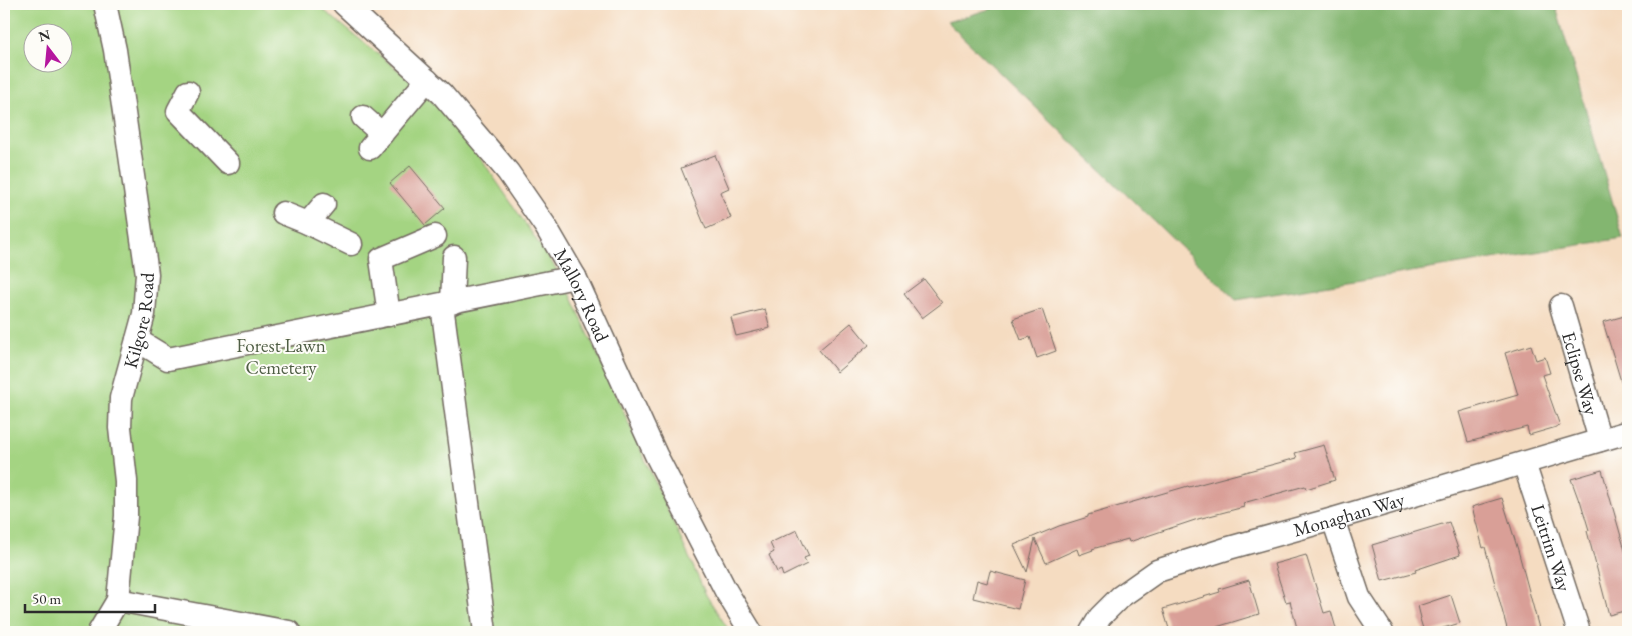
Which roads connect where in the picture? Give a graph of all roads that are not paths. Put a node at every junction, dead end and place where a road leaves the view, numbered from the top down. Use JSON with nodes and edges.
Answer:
{"nodes":[{"id":1,"x":104,"y":4,"type":"edge"},
{"id":2,"x":344,"y":4,"type":"edge"},
{"id":3,"x":427,"y":80,"type":"junction"},
{"id":4,"x":188,"y":92,"type":"dead end"},
{"id":5,"x":363,"y":118,"type":"dead end"},
{"id":6,"x":228,"y":163,"type":"dead end"},
{"id":7,"x":324,"y":204,"type":"dead end"},
{"id":8,"x":283,"y":213,"type":"dead end"},
{"id":9,"x":308,"y":222,"type":"junction"},
{"id":10,"x":435,"y":236,"type":"dead end"},
{"id":11,"x":351,"y":244,"type":"dead end"},
{"id":12,"x":454,"y":257,"type":"dead end"},
{"id":13,"x":575,"y":277,"type":"junction"},
{"id":14,"x":447,"y":304,"type":"junction"},
{"id":15,"x":1560,"y":306,"type":"dead end"},
{"id":16,"x":389,"y":315,"type":"junction"},
{"id":17,"x":137,"y":340,"type":"junction"},
{"id":18,"x":1628,"y":432,"type":"edge"},
{"id":19,"x":1600,"y":440,"type":"junction"},
{"id":20,"x":1524,"y":463,"type":"junction"},
{"id":21,"x":1333,"y":519,"type":"junction"},
{"id":22,"x":118,"y":600,"type":"junction"},
{"id":23,"x":99,"y":632,"type":"edge"},
{"id":24,"x":289,"y":632,"type":"edge"},
{"id":25,"x":485,"y":632,"type":"edge"},
{"id":26,"x":751,"y":632,"type":"edge"},
{"id":27,"x":1091,"y":632,"type":"edge"},
{"id":28,"x":1382,"y":632,"type":"edge"},
{"id":29,"x":1579,"y":632,"type":"edge"}],
"edges":[{"from":1,"to":17,"type":"street","name":"Kilgore Road"},
{"from":2,"to":3,"type":"street","name":"Mallory Road"},
{"from":3,"to":5,"type":"street"},
{"from":3,"to":13,"type":"street","name":"Mallory Road"},
{"from":4,"to":6,"type":"street"},
{"from":7,"to":9,"type":"street"},
{"from":8,"to":9,"type":"street"},
{"from":9,"to":11,"type":"street"},
{"from":10,"to":16,"type":"street"},
{"from":12,"to":14,"type":"street"},
{"from":13,"to":14,"type":"street"},
{"from":13,"to":26,"type":"street","name":"Mallory Road"},
{"from":14,"to":16,"type":"street"},
{"from":14,"to":25,"type":"street"},
{"from":15,"to":19,"type":"street","name":"Eclipse Way"},
{"from":16,"to":17,"type":"street"},
{"from":17,"to":22,"type":"street","name":"Kilgore Road"},
{"from":18,"to":19,"type":"street","name":"Monaghan Way"},
{"from":19,"to":20,"type":"street","name":"Monaghan Way"},
{"from":20,"to":21,"type":"street","name":"Monaghan Way"},
{"from":20,"to":29,"type":"street","name":"Leitrim Way"},
{"from":21,"to":27,"type":"street","name":"Monaghan Way"},
{"from":21,"to":28,"type":"street"},
{"from":22,"to":23,"type":"street","name":"Kilgore Road"},
{"from":22,"to":24,"type":"street"}]}
